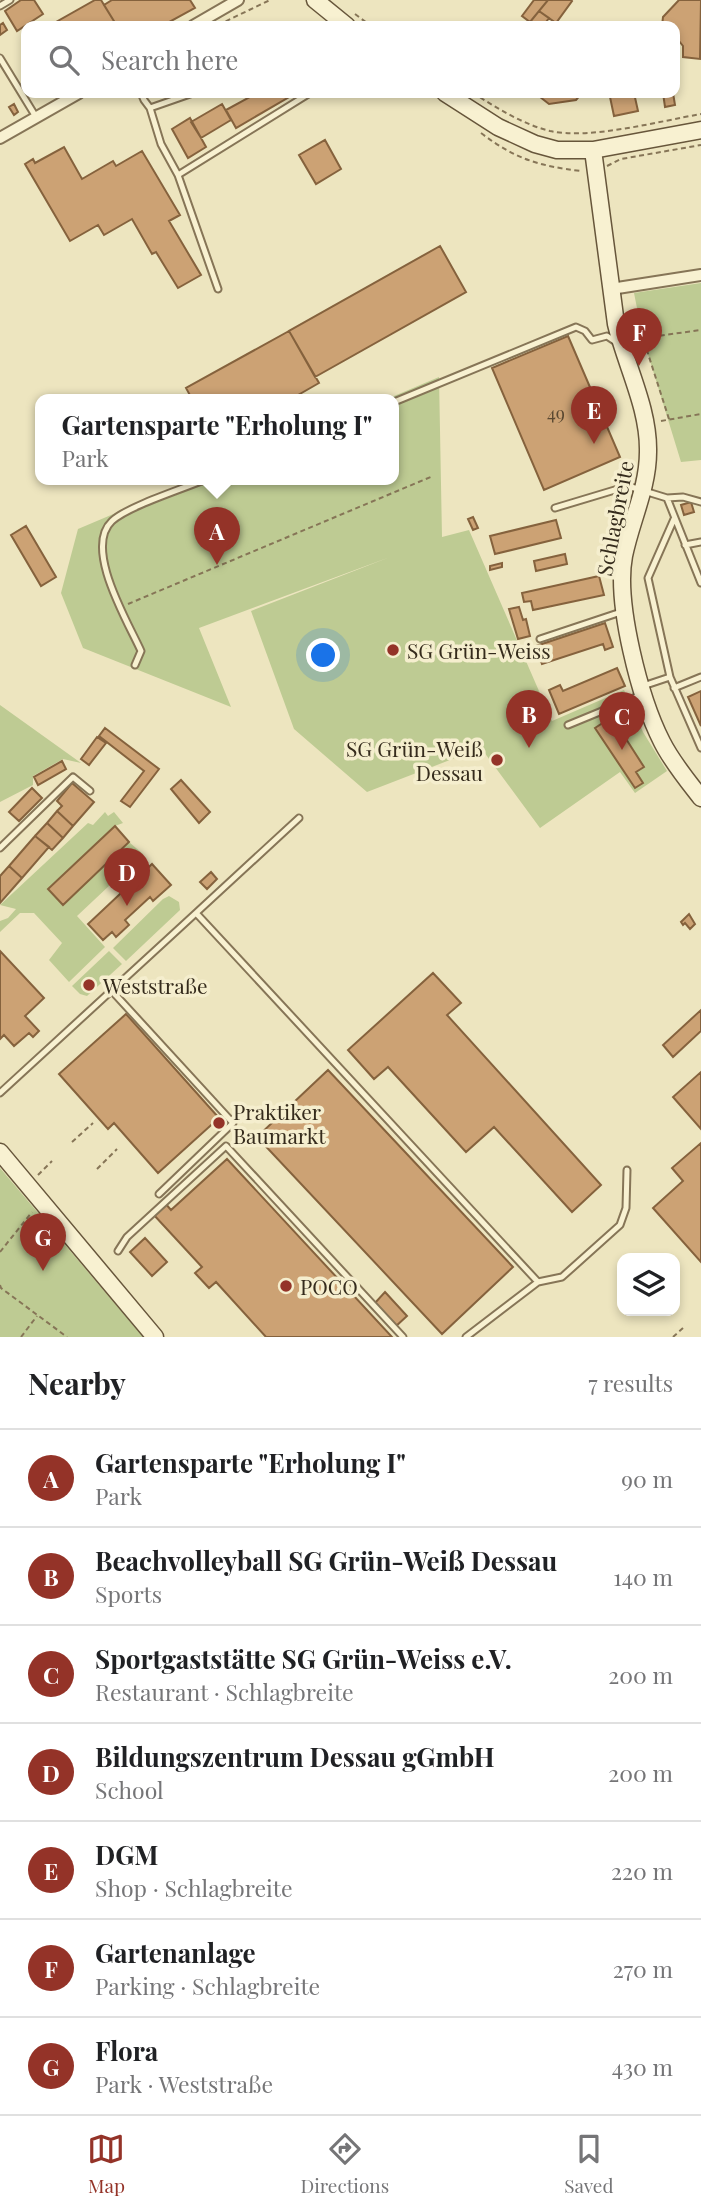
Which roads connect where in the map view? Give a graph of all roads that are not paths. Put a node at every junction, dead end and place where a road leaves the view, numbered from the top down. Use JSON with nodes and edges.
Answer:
{"nodes":[{"id":1,"x":10,"y":0,"type":"edge"},
{"id":2,"x":238,"y":0,"type":"edge"},
{"id":3,"x":315,"y":0,"type":"edge"},
{"id":4,"x":0,"y":6,"type":"edge"},
{"id":5,"x":214,"y":21,"type":"edge"},
{"id":6,"x":351,"y":21,"type":"edge"},
{"id":7,"x":0,"y":58,"type":"edge"},
{"id":8,"x":21,"y":92,"type":"edge"},
{"id":9,"x":24,"y":98,"type":"edge"},
{"id":10,"x":70,"y":98,"type":"edge"},
{"id":11,"x":143,"y":98,"type":"edge"},
{"id":12,"x":179,"y":98,"type":"edge"},
{"id":13,"x":302,"y":98,"type":"edge"},
{"id":14,"x":453,"y":98,"type":"edge"},
{"id":15,"x":150,"y":108,"type":"junction"},
{"id":16,"x":36,"y":117,"type":"junction"},
{"id":17,"x":701,"y":130,"type":"edge"},
{"id":18,"x":0,"y":138,"type":"edge"},
{"id":19,"x":593,"y":150,"type":"junction"},
{"id":20,"x":178,"y":175,"type":"junction"},
{"id":21,"x":701,"y":275,"type":"edge"},
{"id":22,"x":218,"y":289,"type":"dead end"},
{"id":23,"x":611,"y":289,"type":"junction"},
{"id":24,"x":621,"y":346,"type":"junction"},
{"id":25,"x":399,"y":400,"type":"edge"},
{"id":26,"x":192,"y":485,"type":"edge"},
{"id":27,"x":643,"y":491,"type":"junction"},
{"id":28,"x":667,"y":498,"type":"junction"},
{"id":29,"x":701,"y":502,"type":"edge"},
{"id":30,"x":555,"y":508,"type":"dead end"},
{"id":31,"x":674,"y":519,"type":"junction"},
{"id":32,"x":701,"y":542,"type":"edge"},
{"id":33,"x":685,"y":545,"type":"junction"},
{"id":34,"x":701,"y":583,"type":"edge"},
{"id":35,"x":624,"y":611,"type":"junction"},
{"id":36,"x":540,"y":639,"type":"dead end"},
{"id":37,"x":135,"y":665,"type":"dead end"},
{"id":38,"x":670,"y":677,"type":"junction"},
{"id":39,"x":701,"y":677,"type":"edge"},
{"id":40,"x":674,"y":688,"type":"junction"},
{"id":41,"x":643,"y":690,"type":"junction"},
{"id":42,"x":568,"y":725,"type":"dead end"},
{"id":43,"x":701,"y":748,"type":"edge"},
{"id":44,"x":90,"y":791,"type":"dead end"},
{"id":45,"x":701,"y":799,"type":"edge"},
{"id":46,"x":299,"y":818,"type":"dead end"},
{"id":47,"x":0,"y":848,"type":"edge"},
{"id":48,"x":196,"y":913,"type":"junction"},
{"id":49,"x":111,"y":991,"type":"junction"},
{"id":50,"x":0,"y":1093,"type":"edge"},
{"id":51,"x":0,"y":1152,"type":"edge"},
{"id":52,"x":627,"y":1170,"type":"dead end"},
{"id":53,"x":159,"y":1194,"type":"dead end"},
{"id":54,"x":118,"y":1251,"type":"dead end"},
{"id":55,"x":538,"y":1282,"type":"junction"},
{"id":56,"x":155,"y":1337,"type":"edge"},
{"id":57,"x":403,"y":1337,"type":"edge"},
{"id":58,"x":466,"y":1337,"type":"edge"}],
"edges":[{"from":1,"to":4,"type":"lane"},
{"from":2,"to":5,"type":"street"},
{"from":3,"to":6,"type":"street"},
{"from":7,"to":8,"type":"lane"},
{"from":9,"to":16,"type":"lane"},
{"from":10,"to":16,"type":"street"},
{"from":11,"to":15,"type":"lane"},
{"from":12,"to":15,"type":"lane"},
{"from":13,"to":20,"type":"lane"},
{"from":14,"to":19,"type":"street"},
{"from":15,"to":20,"type":"lane"},
{"from":16,"to":18,"type":"street"},
{"from":17,"to":19,"type":"street"},
{"from":19,"to":23,"type":"street","name":"Schlagbreite"},
{"from":20,"to":22,"type":"lane"},
{"from":21,"to":23,"type":"street"},
{"from":23,"to":24,"type":"street","name":"Schlagbreite"},
{"from":24,"to":25,"type":"lane"},
{"from":24,"to":27,"type":"street","name":"Schlagbreite"},
{"from":26,"to":37,"type":"lane"},
{"from":27,"to":28,"type":"lane"},
{"from":27,"to":30,"type":"lane"},
{"from":27,"to":35,"type":"street","name":"Schlagbreite"},
{"from":28,"to":29,"type":"lane"},
{"from":28,"to":31,"type":"lane"},
{"from":31,"to":33,"type":"lane"},
{"from":31,"to":38,"type":"lane"},
{"from":32,"to":33,"type":"lane"},
{"from":33,"to":34,"type":"lane"},
{"from":35,"to":36,"type":"lane"},
{"from":35,"to":41,"type":"street","name":"Schlagbreite"},
{"from":38,"to":40,"type":"lane"},
{"from":38,"to":41,"type":"lane"},
{"from":39,"to":40,"type":"lane"},
{"from":40,"to":43,"type":"lane"},
{"from":41,"to":42,"type":"lane"},
{"from":41,"to":45,"type":"street","name":"Schlagbreite"},
{"from":44,"to":47,"type":"lane"},
{"from":46,"to":48,"type":"lane"},
{"from":48,"to":49,"type":"lane"},
{"from":48,"to":55,"type":"lane"},
{"from":49,"to":50,"type":"lane"},
{"from":49,"to":53,"type":"lane"},
{"from":51,"to":56,"type":"street"},
{"from":52,"to":55,"type":"lane"},
{"from":54,"to":57,"type":"lane"},
{"from":55,"to":58,"type":"lane"}]}
